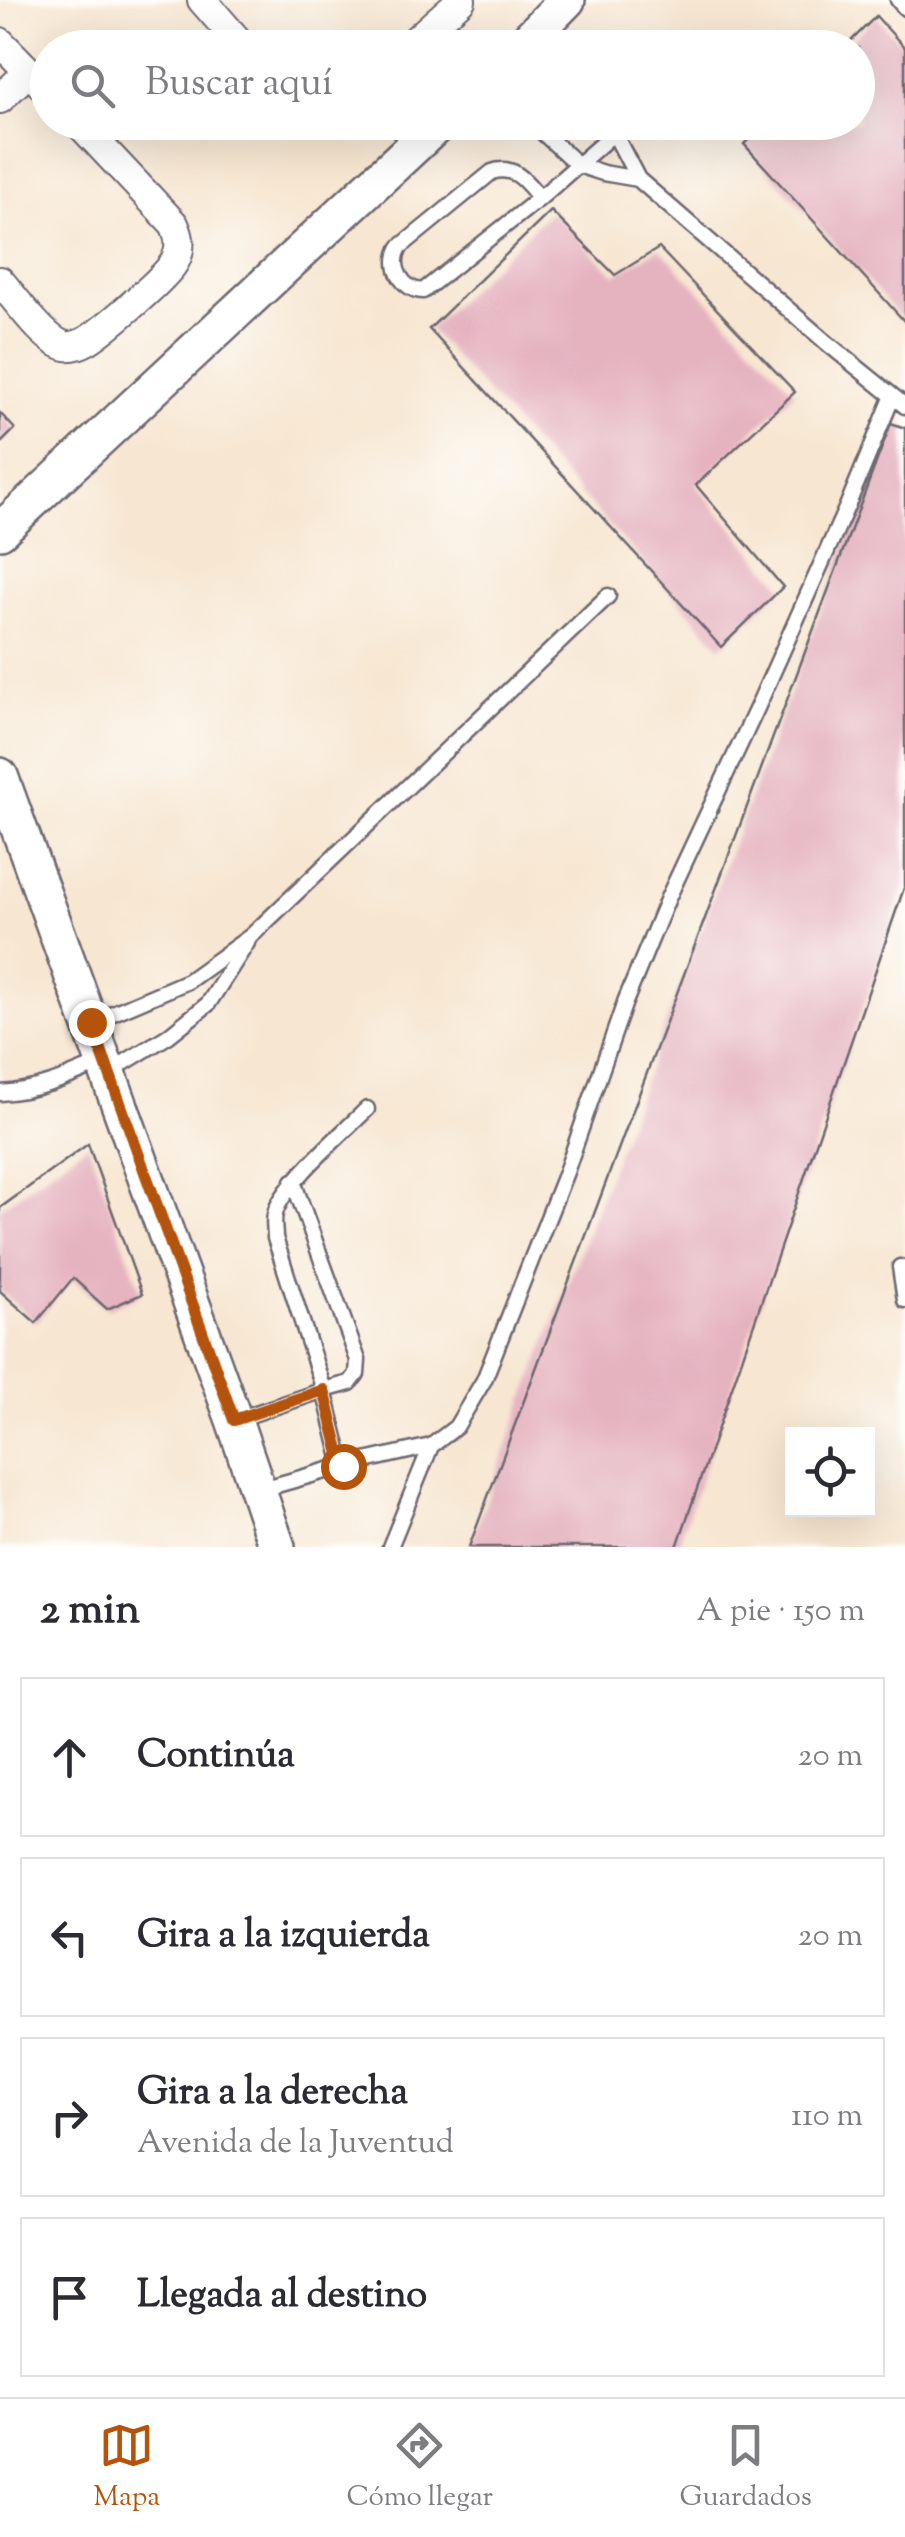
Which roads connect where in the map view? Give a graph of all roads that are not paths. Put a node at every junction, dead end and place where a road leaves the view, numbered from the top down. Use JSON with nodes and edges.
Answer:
{"nodes":[{"id":1,"x":202,"y":0,"type":"edge"},
{"id":2,"x":568,"y":0,"type":"edge"},
{"id":3,"x":898,"y":0,"type":"edge"},
{"id":4,"x":453,"y":3,"type":"edge"},
{"id":5,"x":905,"y":8,"type":"edge"},
{"id":6,"x":228,"y":30,"type":"edge"},
{"id":7,"x":425,"y":30,"type":"edge"},
{"id":8,"x":543,"y":30,"type":"edge"},
{"id":9,"x":0,"y":42,"type":"edge"},
{"id":10,"x":30,"y":73,"type":"edge"},
{"id":11,"x":30,"y":85,"type":"edge"},
{"id":12,"x":0,"y":99,"type":"edge"},
{"id":13,"x":95,"y":140,"type":"edge"},
{"id":14,"x":421,"y":140,"type":"edge"},
{"id":15,"x":551,"y":140,"type":"edge"},
{"id":16,"x":600,"y":140,"type":"edge"},
{"id":17,"x":616,"y":140,"type":"edge"},
{"id":18,"x":578,"y":165,"type":"junction"},
{"id":19,"x":638,"y":180,"type":"junction"},
{"id":20,"x":540,"y":198,"type":"junction"},
{"id":21,"x":0,"y":281,"type":"edge"},
{"id":22,"x":899,"y":402,"type":"edge"},
{"id":23,"x":0,"y":531,"type":"edge"},
{"id":24,"x":608,"y":596,"type":"dead end"},
{"id":25,"x":0,"y":776,"type":"edge"},
{"id":26,"x":251,"y":936,"type":"junction"},
{"id":27,"x":91,"y":1022,"type":"junction"},
{"id":28,"x":106,"y":1067,"type":"junction"},
{"id":29,"x":0,"y":1094,"type":"edge"},
{"id":30,"x":367,"y":1109,"type":"dead end"},
{"id":31,"x":293,"y":1181,"type":"junction"},
{"id":32,"x":900,"y":1268,"type":"dead end"},
{"id":33,"x":905,"y":1300,"type":"edge"},
{"id":34,"x":324,"y":1390,"type":"junction"},
{"id":35,"x":234,"y":1420,"type":"junction"},
{"id":36,"x":431,"y":1446,"type":"junction"},
{"id":37,"x":343,"y":1466,"type":"junction"},
{"id":38,"x":258,"y":1490,"type":"junction"},
{"id":39,"x":277,"y":1547,"type":"edge"},
{"id":40,"x":390,"y":1547,"type":"edge"}],
"edges":[{"from":1,"to":6,"type":"street"},
{"from":2,"to":8,"type":"street"},
{"from":3,"to":5,"type":"lane"},
{"from":4,"to":7,"type":"street"},
{"from":9,"to":10,"type":"street"},
{"from":11,"to":12,"type":"street"},
{"from":13,"to":21,"type":"street"},
{"from":14,"to":23,"type":"street"},
{"from":15,"to":18,"type":"lane"},
{"from":16,"to":18,"type":"lane"},
{"from":17,"to":19,"type":"lane"},
{"from":18,"to":19,"type":"lane"},
{"from":18,"to":20,"type":"lane"},
{"from":19,"to":22,"type":"lane"},
{"from":20,"to":20,"type":"lane"},
{"from":22,"to":36,"type":"lane"},
{"from":24,"to":26,"type":"lane"},
{"from":25,"to":27,"type":"street"},
{"from":26,"to":27,"type":"lane"},
{"from":26,"to":28,"type":"lane"},
{"from":27,"to":28,"type":"street"},
{"from":28,"to":29,"type":"lane"},
{"from":28,"to":35,"type":"street"},
{"from":30,"to":31,"type":"lane"},
{"from":31,"to":34,"type":"lane"},
{"from":31,"to":34,"type":"lane"},
{"from":32,"to":33,"type":"lane"},
{"from":34,"to":35,"type":"lane"},
{"from":34,"to":37,"type":"lane"},
{"from":35,"to":38,"type":"street"},
{"from":36,"to":37,"type":"lane"},
{"from":36,"to":40,"type":"lane"},
{"from":37,"to":38,"type":"lane"},
{"from":38,"to":39,"type":"street"}]}
